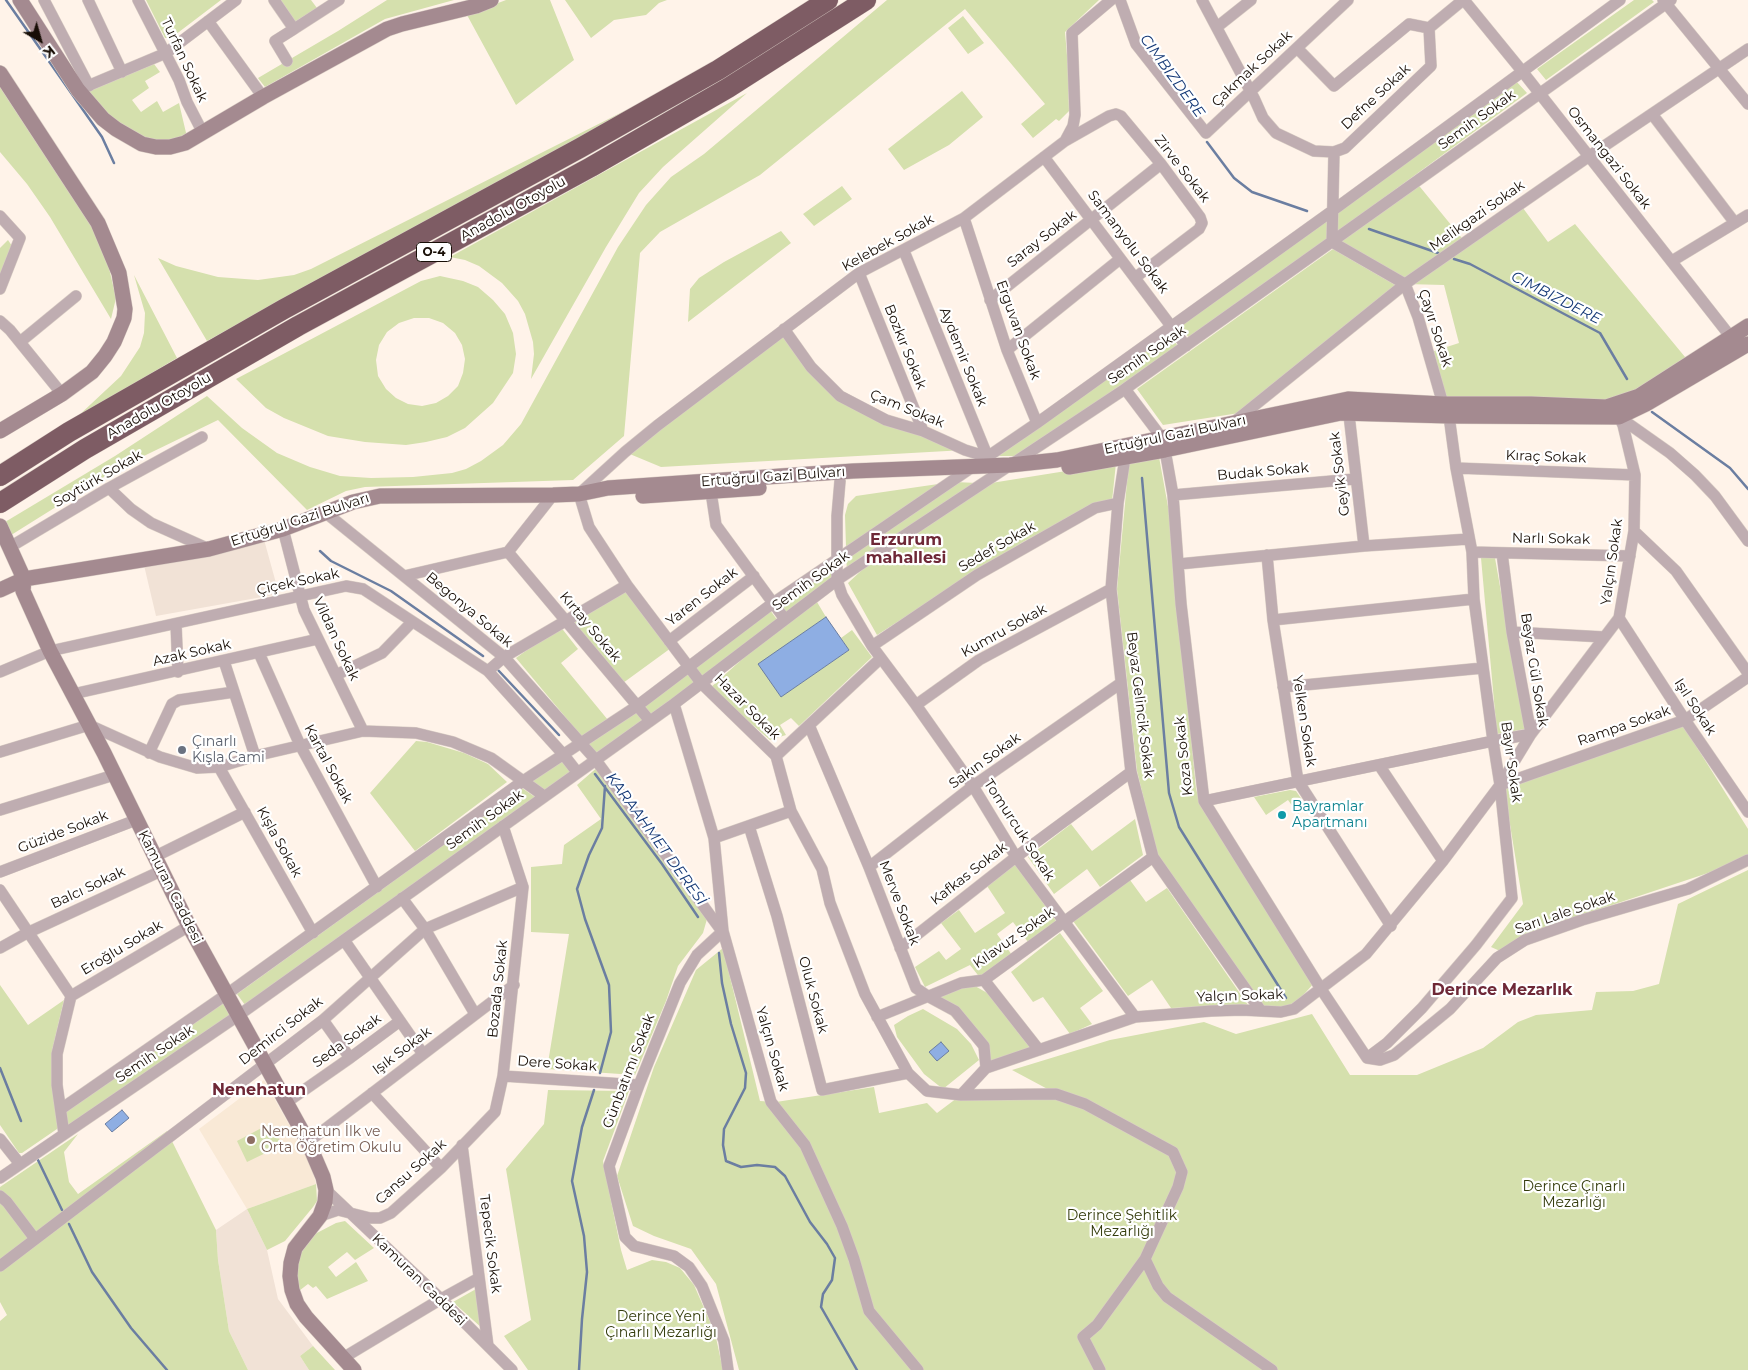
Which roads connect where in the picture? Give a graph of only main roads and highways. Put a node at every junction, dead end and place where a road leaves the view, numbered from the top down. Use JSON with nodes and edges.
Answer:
{"nodes":[{"id":1,"x":20,"y":0,"type":"edge"},
{"id":2,"x":491,"y":0,"type":"edge"},
{"id":3,"x":828,"y":0,"type":"edge"},
{"id":4,"x":866,"y":0,"type":"edge"},
{"id":5,"x":473,"y":3,"type":"edge"},
{"id":6,"x":0,"y":73,"type":"edge"},
{"id":7,"x":1748,"y":326,"type":"edge"},
{"id":8,"x":1747,"y":347,"type":"edge"},
{"id":9,"x":1348,"y":406,"type":"junction"},
{"id":10,"x":1446,"y":410,"type":"junction"},
{"id":11,"x":0,"y":431,"type":"edge"},
{"id":12,"x":1163,"y":444,"type":"junction"},
{"id":13,"x":992,"y":466,"type":"junction"},
{"id":14,"x":0,"y":476,"type":"edge"},
{"id":15,"x":579,"y":494,"type":"junction"},
{"id":16,"x":0,"y":503,"type":"edge"},
{"id":17,"x":0,"y":526,"type":"edge"},
{"id":18,"x":24,"y":579,"type":"junction"},
{"id":19,"x":0,"y":590,"type":"edge"},
{"id":20,"x":354,"y":1370,"type":"edge"}],
"edges":[{"from":1,"to":5,"type":"main road"},
{"from":2,"to":5,"type":"main road"},
{"from":3,"to":14,"type":"highway","name":"Anadolu Otoyolu","number":"O-4"},
{"from":4,"to":16,"type":"highway","name":"Anadolu Otoyolu","number":"O-4"},
{"from":6,"to":11,"type":"main road"},
{"from":7,"to":10,"type":"main road","name":"Ertuğrul Gazi Bulvarı"},
{"from":8,"to":10,"type":"main road","name":"Ertuğrul Gazi Bulvarı"},
{"from":9,"to":10,"type":"main road","name":"Ertuğrul Gazi Bulvarı"},
{"from":9,"to":12,"type":"main road","name":"Ertuğrul Gazi Bulvarı"},
{"from":9,"to":12,"type":"main road","name":"Ertuğrul Gazi Bulvarı"},
{"from":12,"to":13,"type":"main road","name":"Ertuğrul Gazi Bulvarı"},
{"from":12,"to":13,"type":"main road","name":"Ertuğrul Gazi Bulvarı"},
{"from":13,"to":15,"type":"main road","name":"Ertuğrul Gazi Bulvarı"},
{"from":13,"to":15,"type":"main road","name":"Ertuğrul Gazi Bulvarı"},
{"from":15,"to":18,"type":"main road","name":"Ertuğrul Gazi Bulvarı"},
{"from":17,"to":18,"type":"main road","name":"Kamuran Caddesi"},
{"from":18,"to":19,"type":"main road","name":"Ertuğrul Gazi Bulvarı"},
{"from":18,"to":20,"type":"main road","name":"Kamuran Caddesi"}]}
